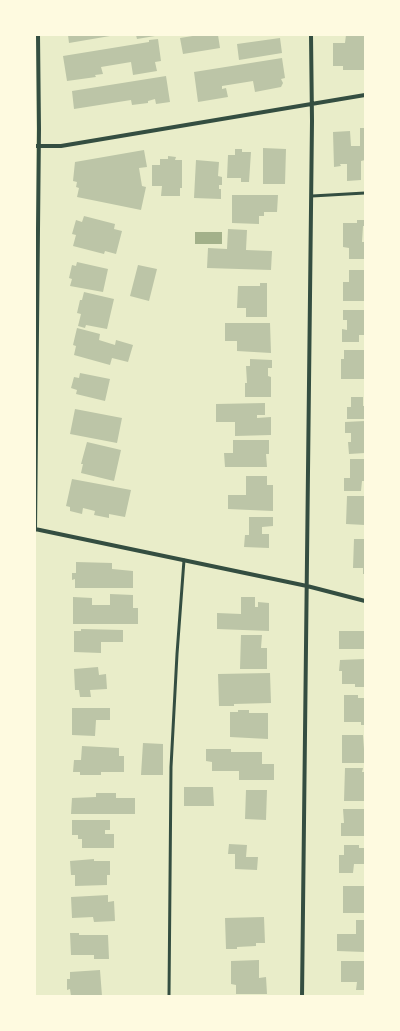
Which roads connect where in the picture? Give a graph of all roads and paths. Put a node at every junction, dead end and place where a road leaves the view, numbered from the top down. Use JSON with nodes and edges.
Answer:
{"nodes":[{"id":1,"x":38,"y":35,"type":"edge"},
{"id":2,"x":311,"y":35,"type":"edge"},
{"id":3,"x":365,"y":95,"type":"edge"},
{"id":4,"x":312,"y":104,"type":"junction"},
{"id":5,"x":37,"y":146,"type":"edge"},
{"id":6,"x":365,"y":192,"type":"edge"},
{"id":7,"x":312,"y":196,"type":"junction"},
{"id":8,"x":35,"y":529,"type":"edge"},
{"id":9,"x":184,"y":560,"type":"junction"},
{"id":10,"x":307,"y":586,"type":"junction"},
{"id":11,"x":365,"y":601,"type":"edge"},
{"id":12,"x":169,"y":996,"type":"edge"},
{"id":13,"x":302,"y":996,"type":"edge"}],
"edges":[{"from":1,"to":5,"type":"street"},
{"from":2,"to":4,"type":"street"},
{"from":3,"to":4,"type":"street"},
{"from":4,"to":5,"type":"street"},
{"from":4,"to":7,"type":"street"},
{"from":5,"to":8,"type":"street"},
{"from":6,"to":7,"type":"lane"},
{"from":7,"to":10,"type":"street"},
{"from":8,"to":9,"type":"street"},
{"from":9,"to":10,"type":"street"},
{"from":9,"to":12,"type":"lane"},
{"from":10,"to":11,"type":"street"},
{"from":10,"to":13,"type":"street"}]}
